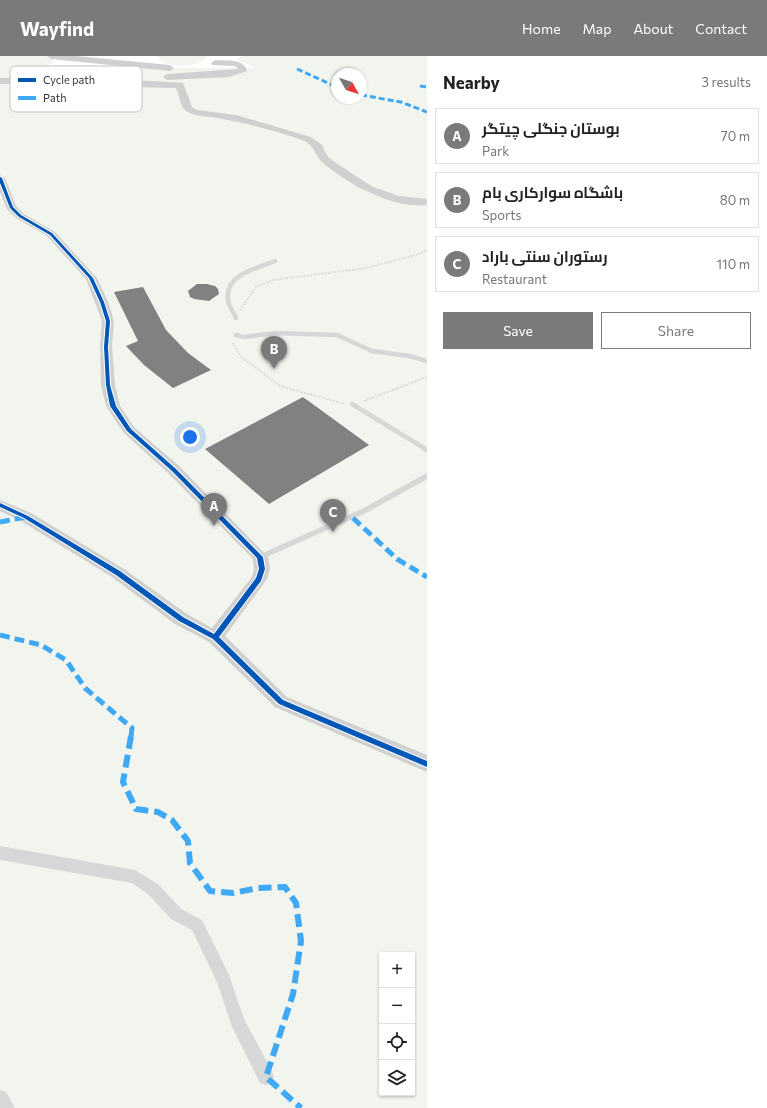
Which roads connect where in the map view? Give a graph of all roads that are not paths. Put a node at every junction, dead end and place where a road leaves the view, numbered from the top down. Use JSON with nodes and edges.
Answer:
{"nodes":[{"id":1,"x":51,"y":56,"type":"edge"},
{"id":2,"x":74,"y":56,"type":"edge"},
{"id":3,"x":124,"y":56,"type":"edge"},
{"id":4,"x":154,"y":56,"type":"edge"},
{"id":5,"x":218,"y":58,"type":"edge"},
{"id":6,"x":170,"y":68,"type":"junction"},
{"id":7,"x":142,"y":77,"type":"edge"},
{"id":8,"x":0,"y":81,"type":"edge"},
{"id":9,"x":10,"y":81,"type":"edge"},
{"id":10,"x":142,"y":84,"type":"edge"},
{"id":11,"x":0,"y":178,"type":"edge"},
{"id":12,"x":425,"y":202,"type":"dead end"},
{"id":13,"x":275,"y":261,"type":"dead end"},
{"id":14,"x":236,"y":318,"type":"dead end"},
{"id":15,"x":236,"y":335,"type":"dead end"},
{"id":16,"x":427,"y":361,"type":"edge"},
{"id":17,"x":352,"y":404,"type":"dead end"},
{"id":18,"x":427,"y":450,"type":"edge"},
{"id":19,"x":427,"y":476,"type":"edge"},
{"id":20,"x":0,"y":505,"type":"edge"},
{"id":21,"x":260,"y":557,"type":"junction"},
{"id":22,"x":215,"y":638,"type":"junction"},
{"id":23,"x":427,"y":764,"type":"edge"},
{"id":24,"x":0,"y":853,"type":"edge"},
{"id":25,"x":266,"y":1077,"type":"dead end"},
{"id":26,"x":0,"y":1098,"type":"edge"},
{"id":27,"x":8,"y":1108,"type":"edge"}],
"edges":[{"from":1,"to":6,"type":"street"},
{"from":2,"to":3,"type":"street"},
{"from":4,"to":6,"type":"street"},
{"from":5,"to":6,"type":"street"},
{"from":5,"to":7,"type":"street"},
{"from":8,"to":9,"type":"street"},
{"from":10,"to":12,"type":"street"},
{"from":11,"to":21,"type":"street"},
{"from":13,"to":14,"type":"lane"},
{"from":15,"to":16,"type":"lane"},
{"from":17,"to":18,"type":"lane"},
{"from":19,"to":21,"type":"lane"},
{"from":20,"to":22,"type":"street"},
{"from":21,"to":22,"type":"street"},
{"from":22,"to":23,"type":"street"},
{"from":24,"to":25,"type":"street"},
{"from":26,"to":27,"type":"street"}]}
